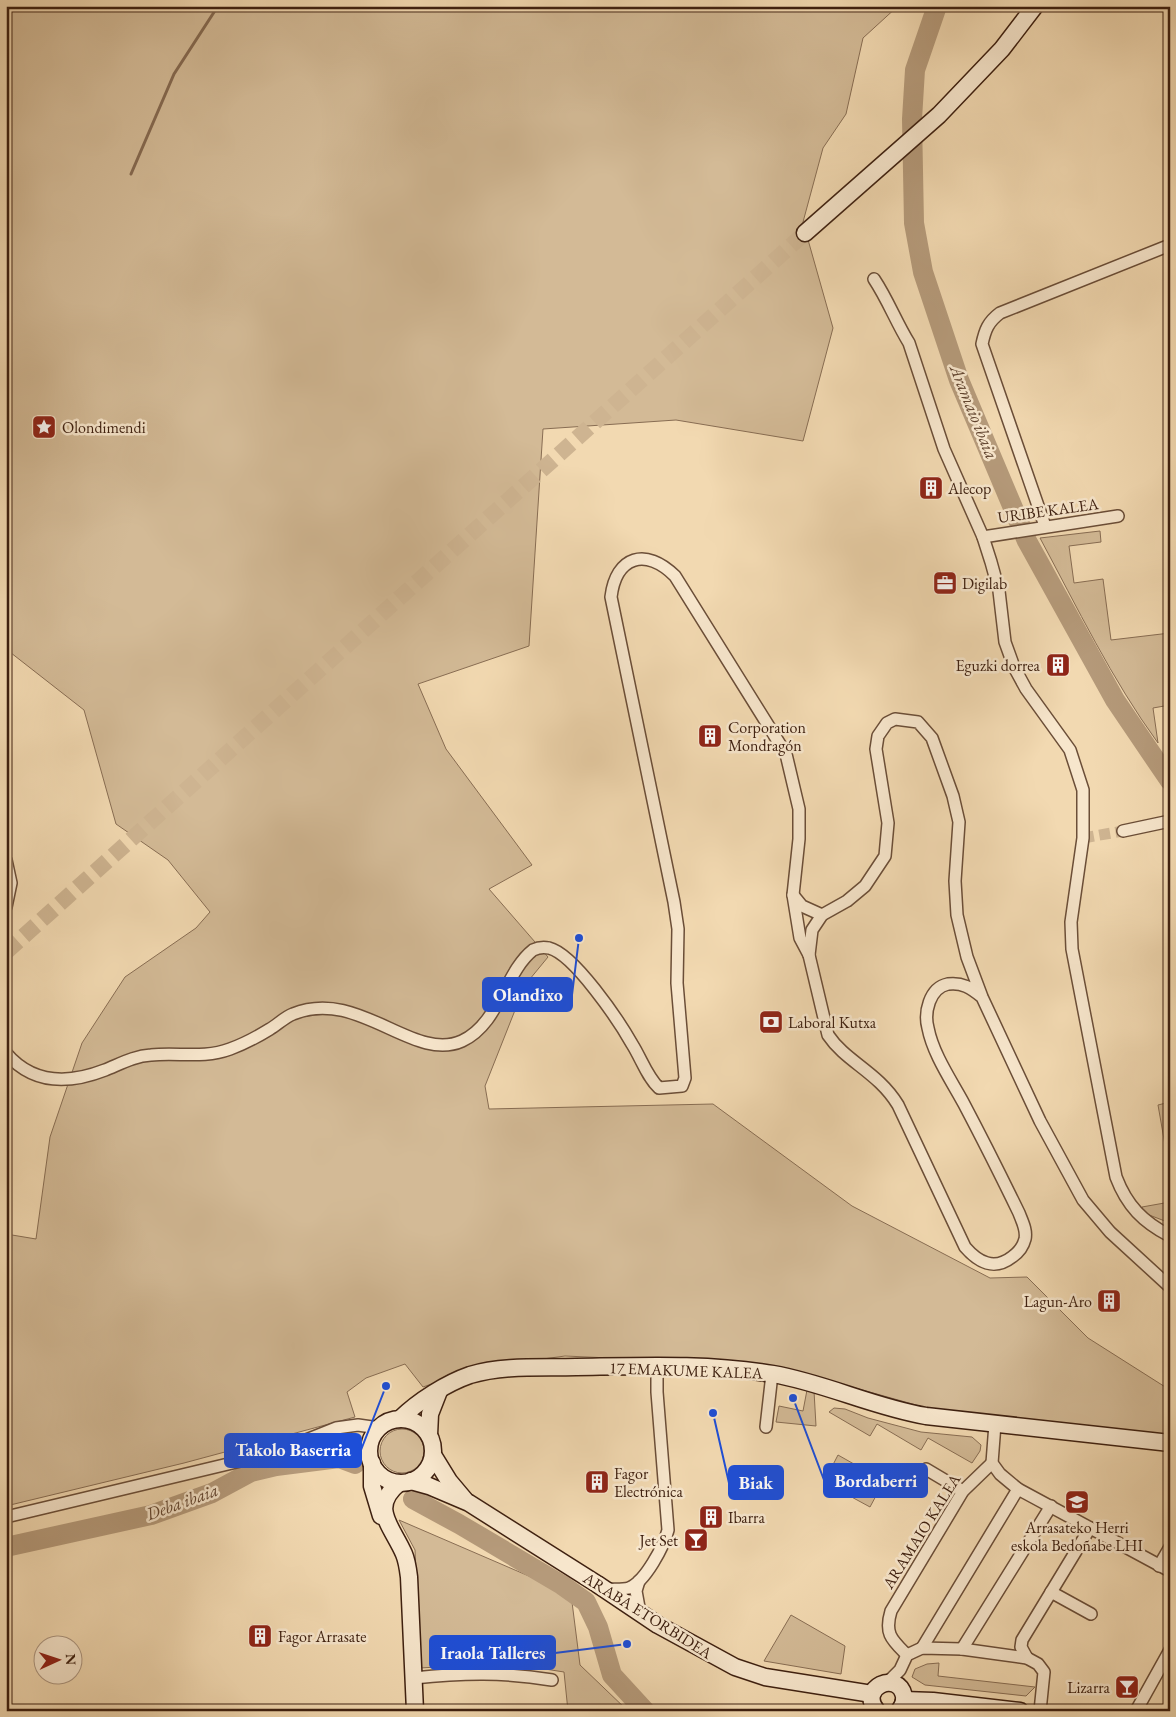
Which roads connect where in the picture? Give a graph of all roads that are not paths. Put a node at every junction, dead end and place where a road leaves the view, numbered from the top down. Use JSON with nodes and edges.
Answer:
{"nodes":[{"id":1,"x":1035,"y":6,"type":"edge"},
{"id":2,"x":805,"y":234,"type":"tunnel mouth"},
{"id":3,"x":1170,"y":245,"type":"edge"},
{"id":4,"x":1170,"y":252,"type":"edge"},
{"id":5,"x":1153,"y":253,"type":"junction"},
{"id":6,"x":874,"y":279,"type":"dead end"},
{"id":7,"x":1118,"y":516,"type":"dead end"},
{"id":8,"x":1045,"y":526,"type":"junction"},
{"id":9,"x":983,"y":537,"type":"junction"},
{"id":10,"x":1170,"y":821,"type":"edge"},
{"id":11,"x":1123,"y":831,"type":"tunnel mouth"},
{"id":12,"x":6,"y":860,"type":"edge"},
{"id":13,"x":793,"y":895,"type":"junction"},
{"id":14,"x":6,"y":907,"type":"edge"},
{"id":15,"x":822,"y":915,"type":"junction"},
{"id":16,"x":809,"y":955,"type":"junction"},
{"id":17,"x":967,"y":957,"type":"junction"},
{"id":18,"x":958,"y":983,"type":"junction"},
{"id":19,"x":982,"y":997,"type":"junction"},
{"id":20,"x":6,"y":1054,"type":"edge"},
{"id":21,"x":1170,"y":1236,"type":"edge"},
{"id":22,"x":1170,"y":1287,"type":"edge"},
{"id":23,"x":663,"y":1369,"type":"junction"},
{"id":24,"x":772,"y":1374,"type":"junction"},
{"id":25,"x":439,"y":1392,"type":"junction"},
{"id":26,"x":400,"y":1419,"type":"junction"},
{"id":27,"x":995,"y":1424,"type":"junction"},
{"id":28,"x":766,"y":1427,"type":"dead end"},
{"id":29,"x":379,"y":1428,"type":"junction"},
{"id":30,"x":429,"y":1435,"type":"junction"},
{"id":31,"x":1170,"y":1443,"type":"edge"},
{"id":32,"x":296,"y":1444,"type":"junction"},
{"id":33,"x":433,"y":1455,"type":"junction"},
{"id":34,"x":371,"y":1458,"type":"junction"},
{"id":35,"x":992,"y":1463,"type":"junction"},
{"id":36,"x":926,"y":1469,"type":"dead end"},
{"id":37,"x":405,"y":1482,"type":"junction"},
{"id":38,"x":1018,"y":1489,"type":"junction"},
{"id":39,"x":963,"y":1491,"type":"junction"},
{"id":40,"x":469,"y":1503,"type":"junction"},
{"id":41,"x":1051,"y":1506,"type":"junction"},
{"id":42,"x":6,"y":1517,"type":"edge"},
{"id":43,"x":386,"y":1521,"type":"junction"},
{"id":44,"x":1090,"y":1528,"type":"junction"},
{"id":45,"x":1170,"y":1547,"type":"edge"},
{"id":46,"x":1164,"y":1568,"type":"edge"},
{"id":47,"x":639,"y":1581,"type":"junction"},
{"id":48,"x":605,"y":1589,"type":"junction"},
{"id":49,"x":1052,"y":1592,"type":"junction"},
{"id":50,"x":640,"y":1613,"type":"junction"},
{"id":51,"x":1091,"y":1614,"type":"dead end"},
{"id":52,"x":922,"y":1648,"type":"junction"},
{"id":53,"x":962,"y":1650,"type":"junction"},
{"id":54,"x":1170,"y":1650,"type":"edge"},
{"id":55,"x":907,"y":1656,"type":"junction"},
{"id":56,"x":1027,"y":1658,"type":"junction"},
{"id":57,"x":414,"y":1678,"type":"junction"},
{"id":58,"x":552,"y":1680,"type":"dead end"},
{"id":59,"x":888,"y":1682,"type":"junction"},
{"id":60,"x":872,"y":1694,"type":"junction"},
{"id":61,"x":902,"y":1705,"type":"edge"},
{"id":62,"x":415,"y":1711,"type":"edge"},
{"id":63,"x":424,"y":1711,"type":"edge"},
{"id":64,"x":877,"y":1711,"type":"edge"},
{"id":65,"x":1020,"y":1711,"type":"edge"},
{"id":66,"x":1040,"y":1711,"type":"edge"},
{"id":67,"x":1136,"y":1711,"type":"edge"}],
"edges":[{"from":1,"to":2,"type":"street"},
{"from":3,"to":5,"type":"street"},
{"from":4,"to":5,"type":"street"},
{"from":5,"to":8,"type":"street"},
{"from":6,"to":9,"type":"street"},
{"from":7,"to":8,"type":"street","name":"URIBE KALEA"},
{"from":8,"to":9,"type":"street","name":"URIBE KALEA"},
{"from":9,"to":21,"type":"street"},
{"from":10,"to":11,"type":"street"},
{"from":12,"to":14,"type":"street"},
{"from":13,"to":15,"type":"street"},
{"from":13,"to":16,"type":"street"},
{"from":13,"to":20,"type":"street"},
{"from":15,"to":16,"type":"street"},
{"from":15,"to":17,"type":"street"},
{"from":16,"to":18,"type":"street"},
{"from":17,"to":18,"type":"street"},
{"from":17,"to":19,"type":"street"},
{"from":18,"to":19,"type":"street"},
{"from":19,"to":22,"type":"street"},
{"from":23,"to":24,"type":"street","name":"17 EMAKUME KALEA"},
{"from":23,"to":25,"type":"street","name":"17 EMAKUME KALEA"},
{"from":23,"to":47,"type":"street"},
{"from":24,"to":27,"type":"street","name":"17 EMAKUME KALEA"},
{"from":24,"to":28,"type":"street"},
{"from":25,"to":26,"type":"street","name":"17 EMAKUME KALEA"},
{"from":25,"to":30,"type":"street"},
{"from":26,"to":29,"type":"street"},
{"from":26,"to":30,"type":"street"},
{"from":27,"to":31,"type":"street","name":"17 EMAKUME KALEA"},
{"from":27,"to":35,"type":"street"},
{"from":29,"to":32,"type":"street"},
{"from":29,"to":34,"type":"street"},
{"from":30,"to":33,"type":"street"},
{"from":32,"to":34,"type":"street"},
{"from":32,"to":42,"type":"street"},
{"from":33,"to":37,"type":"street"},
{"from":33,"to":40,"type":"street","name":"ARABA ETORBIDEA"},
{"from":34,"to":37,"type":"street"},
{"from":34,"to":43,"type":"street"},
{"from":35,"to":38,"type":"street"},
{"from":35,"to":39,"type":"street","name":"ARAMAIO KALEA"},
{"from":36,"to":39,"type":"street"},
{"from":37,"to":40,"type":"street","name":"ARABA ETORBIDEA"},
{"from":37,"to":43,"type":"street"},
{"from":38,"to":41,"type":"street"},
{"from":38,"to":52,"type":"street"},
{"from":39,"to":55,"type":"street","name":"ARAMAIO KALEA"},
{"from":40,"to":48,"type":"street","name":"ARABA ETORBIDEA"},
{"from":41,"to":44,"type":"street"},
{"from":41,"to":53,"type":"street"},
{"from":43,"to":57,"type":"street"},
{"from":44,"to":46,"type":"street"},
{"from":44,"to":49,"type":"street"},
{"from":45,"to":46,"type":"street"},
{"from":47,"to":48,"type":"street"},
{"from":47,"to":50,"type":"street"},
{"from":48,"to":50,"type":"street","name":"ARABA ETORBIDEA"},
{"from":49,"to":51,"type":"street"},
{"from":49,"to":56,"type":"street"},
{"from":50,"to":60,"type":"street","name":"ARABA ETORBIDEA"},
{"from":52,"to":53,"type":"street"},
{"from":52,"to":55,"type":"street"},
{"from":53,"to":56,"type":"street"},
{"from":54,"to":67,"type":"street"},
{"from":55,"to":59,"type":"street"},
{"from":56,"to":66,"type":"street"},
{"from":57,"to":58,"type":"street"},
{"from":57,"to":62,"type":"street"},
{"from":57,"to":63,"type":"street"},
{"from":59,"to":60,"type":"street"},
{"from":59,"to":61,"type":"street"},
{"from":60,"to":64,"type":"street"},
{"from":61,"to":65,"type":"street"}]}
